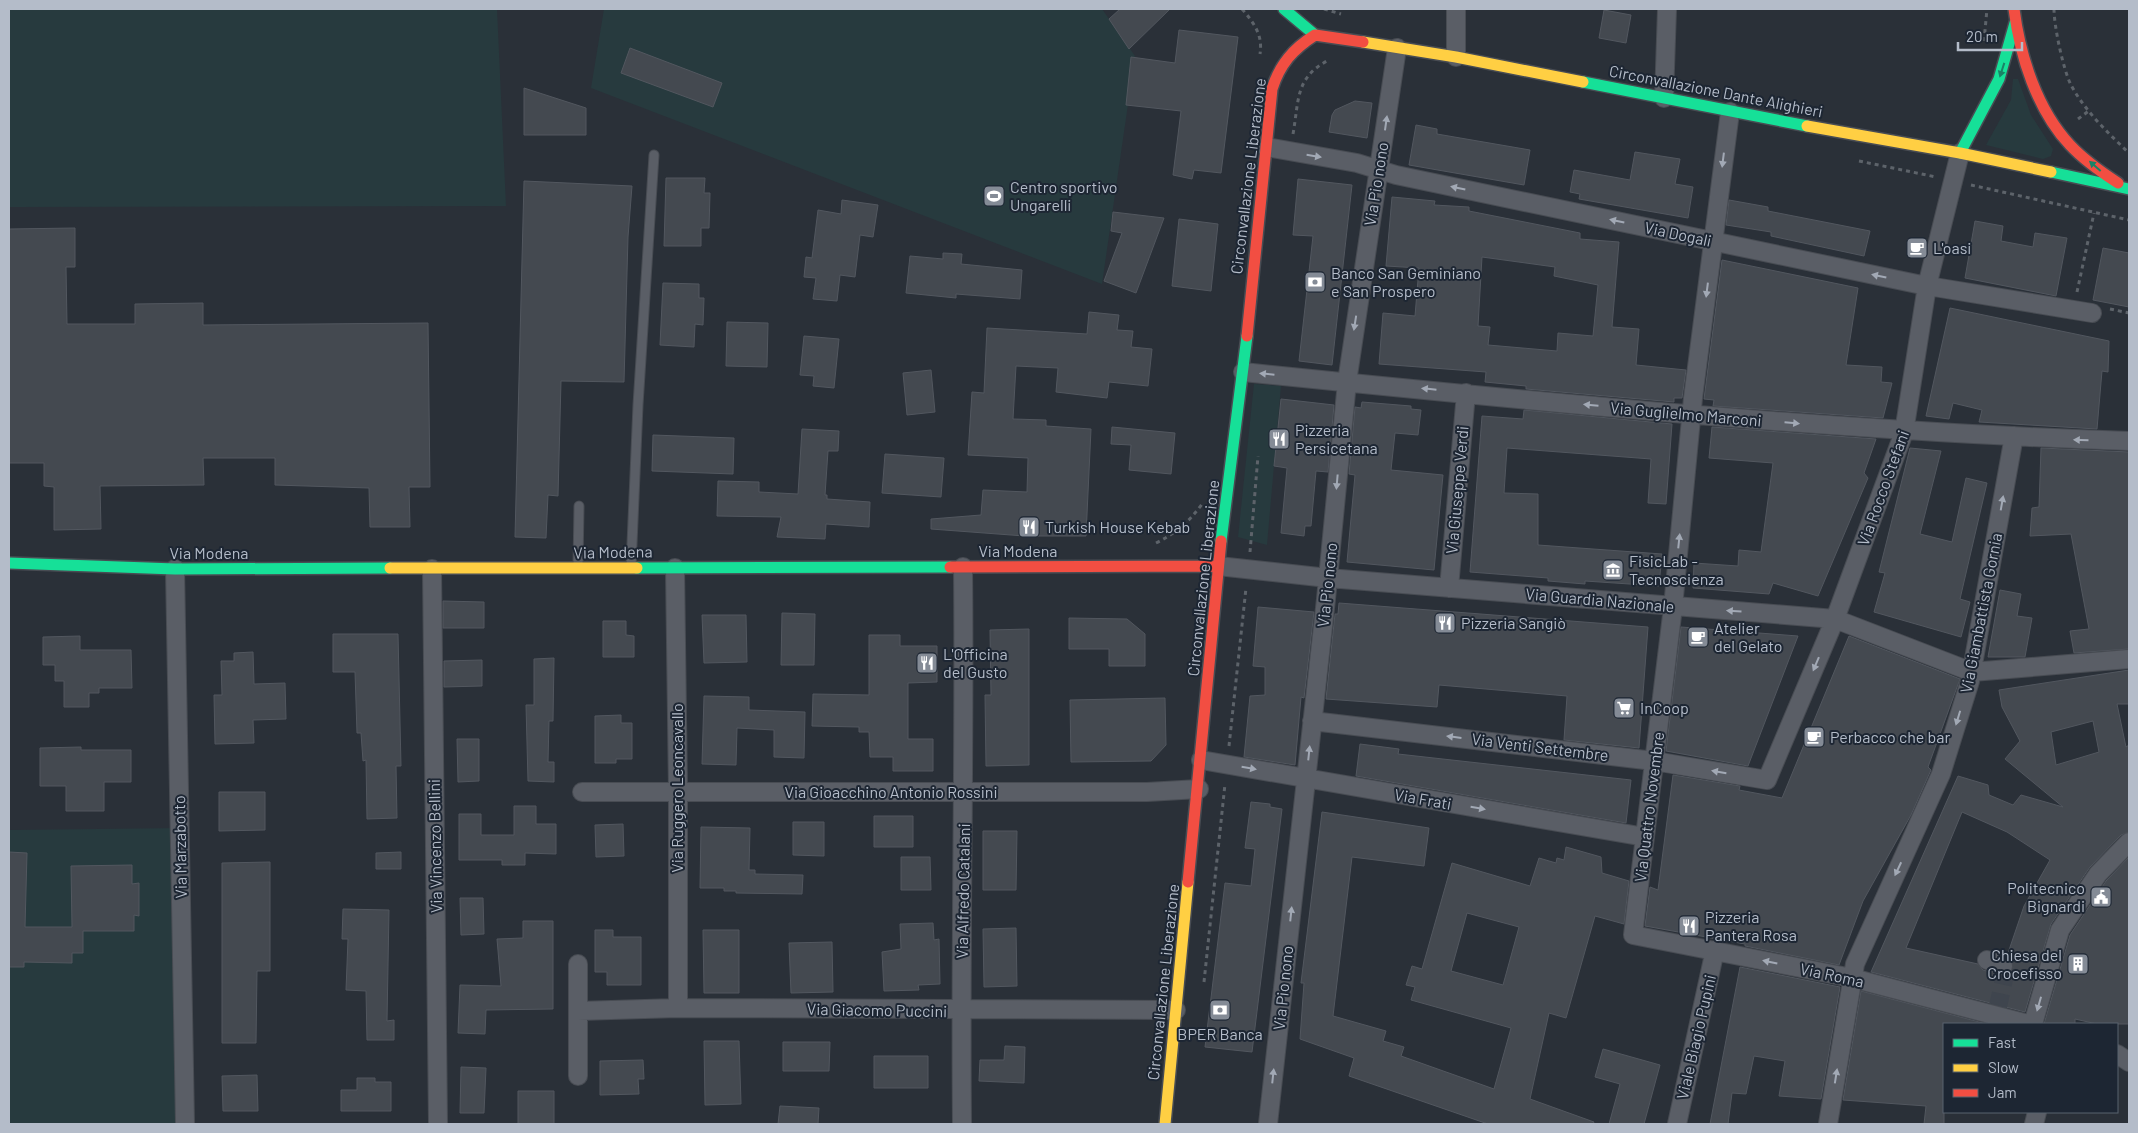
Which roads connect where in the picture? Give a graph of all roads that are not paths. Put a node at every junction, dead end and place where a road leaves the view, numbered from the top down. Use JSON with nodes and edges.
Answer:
{"nodes":[{"id":1,"x":1284,"y":9,"type":"edge"},
{"id":2,"x":1456,"y":9,"type":"edge"},
{"id":3,"x":1667,"y":9,"type":"edge"},
{"id":4,"x":2014,"y":9,"type":"edge"},
{"id":5,"x":2015,"y":23,"type":"junction"},
{"id":6,"x":1315,"y":35,"type":"junction"},
{"id":7,"x":1397,"y":48,"type":"junction"},
{"id":8,"x":1456,"y":57,"type":"junction"},
{"id":9,"x":1664,"y":98,"type":"junction"},
{"id":10,"x":1730,"y":112,"type":"junction"},
{"id":11,"x":2066,"y":139,"type":"junction"},
{"id":12,"x":1266,"y":147,"type":"junction"},
{"id":13,"x":1960,"y":153,"type":"junction"},
{"id":14,"x":654,"y":155,"type":"dead end"},
{"id":15,"x":1378,"y":171,"type":"junction"},
{"id":16,"x":2045,"y":171,"type":"junction"},
{"id":17,"x":2129,"y":189,"type":"edge"},
{"id":18,"x":1713,"y":241,"type":"junction"},
{"id":19,"x":1927,"y":286,"type":"junction"},
{"id":20,"x":2092,"y":313,"type":"dead end"},
{"id":21,"x":1243,"y":372,"type":"junction"},
{"id":22,"x":1346,"y":382,"type":"junction"},
{"id":23,"x":1466,"y":393,"type":"junction"},
{"id":24,"x":1692,"y":415,"type":"junction"},
{"id":25,"x":1904,"y":432,"type":"junction"},
{"id":26,"x":2014,"y":436,"type":"junction"},
{"id":27,"x":2129,"y":442,"type":"edge"},
{"id":28,"x":579,"y":506,"type":"dead end"},
{"id":29,"x":9,"y":563,"type":"edge"},
{"id":30,"x":1218,"y":566,"type":"junction"},
{"id":31,"x":963,"y":567,"type":"junction"},
{"id":32,"x":631,"y":568,"type":"junction"},
{"id":33,"x":675,"y":568,"type":"junction"},
{"id":34,"x":175,"y":569,"type":"junction"},
{"id":35,"x":432,"y":569,"type":"junction"},
{"id":36,"x":577,"y":569,"type":"junction"},
{"id":37,"x":1328,"y":578,"type":"junction"},
{"id":38,"x":1449,"y":588,"type":"junction"},
{"id":39,"x":1673,"y":607,"type":"junction"},
{"id":40,"x":1835,"y":619,"type":"junction"},
{"id":41,"x":2129,"y":659,"type":"edge"},
{"id":42,"x":1972,"y":672,"type":"junction"},
{"id":43,"x":1312,"y":721,"type":"junction"},
{"id":44,"x":1201,"y":760,"type":"junction"},
{"id":45,"x":1654,"y":760,"type":"junction"},
{"id":46,"x":1306,"y":778,"type":"junction"},
{"id":47,"x":1767,"y":780,"type":"joint"},
{"id":48,"x":1199,"y":789,"type":"junction"},
{"id":49,"x":678,"y":791,"type":"junction"},
{"id":50,"x":582,"y":792,"type":"dead end"},
{"id":51,"x":964,"y":793,"type":"junction"},
{"id":52,"x":1645,"y":837,"type":"junction"},
{"id":53,"x":2129,"y":842,"type":"edge"},
{"id":54,"x":1633,"y":935,"type":"joint"},
{"id":55,"x":1715,"y":950,"type":"junction"},
{"id":56,"x":578,"y":964,"type":"dead end"},
{"id":57,"x":1852,"y":978,"type":"junction"},
{"id":58,"x":678,"y":1008,"type":"junction"},
{"id":59,"x":578,"y":1010,"type":"junction"},
{"id":60,"x":1176,"y":1010,"type":"junction"},
{"id":61,"x":961,"y":1011,"type":"junction"},
{"id":62,"x":2025,"y":1023,"type":"edge"},
{"id":63,"x":2033,"y":1023,"type":"edge"},
{"id":64,"x":2118,"y":1055,"type":"edge"},
{"id":65,"x":2129,"y":1062,"type":"edge"},
{"id":66,"x":578,"y":1076,"type":"dead end"},
{"id":67,"x":185,"y":1124,"type":"edge"},
{"id":68,"x":438,"y":1124,"type":"edge"},
{"id":69,"x":962,"y":1124,"type":"edge"},
{"id":70,"x":1165,"y":1124,"type":"edge"},
{"id":71,"x":1268,"y":1124,"type":"edge"},
{"id":72,"x":1677,"y":1124,"type":"edge"},
{"id":73,"x":1828,"y":1124,"type":"edge"}],
"edges":[{"from":1,"to":6,"type":"main road"},
{"from":2,"to":8,"type":"street"},
{"from":3,"to":9,"type":"street"},
{"from":4,"to":5,"type":"main road"},
{"from":5,"to":11,"type":"main road"},
{"from":5,"to":13,"type":"main road","one_way":true},
{"from":6,"to":7,"type":"main road","name":"Circonvallazione Dante Alighieri"},
{"from":6,"to":12,"type":"main road","name":"Circonvallazione Liberazione"},
{"from":7,"to":8,"type":"main road","name":"Circonvallazione Dante Alighieri"},
{"from":15,"to":7,"type":"street","name":"Via Pio nono","one_way":true},
{"from":8,"to":9,"type":"main road","name":"Circonvallazione Dante Alighieri"},
{"from":9,"to":10,"type":"main road","name":"Circonvallazione Dante Alighieri"},
{"from":10,"to":13,"type":"main road","name":"Circonvallazione Dante Alighieri"},
{"from":10,"to":18,"type":"street","name":"Via Quattro Novembre","one_way":true},
{"from":11,"to":16,"type":"main road"},
{"from":17,"to":11,"type":"main road","one_way":true},
{"from":12,"to":15,"type":"street","name":"Via Dogali","one_way":true},
{"from":12,"to":21,"type":"main road","name":"Circonvallazione Liberazione"},
{"from":13,"to":16,"type":"main road","name":"Circonvallazione Dante Alighieri"},
{"from":13,"to":19,"type":"street","name":"Via Rocco Stefani"},
{"from":14,"to":32,"type":"lane"},
{"from":18,"to":15,"type":"street","name":"Via Dogali","one_way":true},
{"from":15,"to":22,"type":"street","name":"Via Pio nono","one_way":true},
{"from":16,"to":17,"type":"main road","name":"Circonvallazione Dante Alighieri"},
{"from":19,"to":18,"type":"street","name":"Via Dogali","one_way":true},
{"from":18,"to":24,"type":"street","name":"Via Quattro Novembre","one_way":true},
{"from":19,"to":20,"type":"street","name":"Via Dogali"},
{"from":19,"to":25,"type":"street","name":"Via Rocco Stefani"},
{"from":22,"to":21,"type":"street","name":"Via Guglielmo Marconi","one_way":true},
{"from":21,"to":30,"type":"main road","name":"Circonvallazione Liberazione"},
{"from":23,"to":22,"type":"street","name":"Via Guglielmo Marconi","one_way":true},
{"from":22,"to":37,"type":"street","name":"Via Pio nono","one_way":true},
{"from":24,"to":23,"type":"street","name":"Via Guglielmo Marconi","one_way":true},
{"from":23,"to":38,"type":"street","name":"Via Giuseppe Verdi"},
{"from":24,"to":25,"type":"street","name":"Via Guglielmo Marconi","one_way":true},
{"from":39,"to":24,"type":"street","name":"Via Quattro Novembre","one_way":true},
{"from":25,"to":26,"type":"street","name":"Via Guglielmo Marconi"},
{"from":25,"to":40,"type":"street","name":"Via Rocco Stefani"},
{"from":27,"to":26,"type":"street","name":"Via Guglielmo Marconi","one_way":true},
{"from":42,"to":26,"type":"street","name":"Via Giambattista Gornia","one_way":true},
{"from":28,"to":36,"type":"lane"},
{"from":29,"to":34,"type":"main road","name":"Via Modena"},
{"from":30,"to":31,"type":"main road","name":"Via Modena"},
{"from":30,"to":37,"type":"street","name":"Via Guardia Nazionale"},
{"from":30,"to":44,"type":"main road","name":"Circonvallazione Liberazione"},
{"from":31,"to":33,"type":"main road","name":"Via Modena"},
{"from":31,"to":51,"type":"street","name":"Via Alfredo Catalani"},
{"from":32,"to":33,"type":"main road","name":"Via Modena"},
{"from":32,"to":36,"type":"main road","name":"Via Modena"},
{"from":33,"to":49,"type":"street","name":"Via Ruggero Leoncavallo"},
{"from":34,"to":35,"type":"main road","name":"Via Modena"},
{"from":34,"to":67,"type":"street","name":"Via Marzabotto"},
{"from":35,"to":36,"type":"main road","name":"Via Modena"},
{"from":35,"to":68,"type":"street","name":"Via Vincenzo Bellini"},
{"from":37,"to":38,"type":"street","name":"Via Guardia Nazionale"},
{"from":37,"to":43,"type":"street","name":"Via Pio nono"},
{"from":38,"to":39,"type":"street","name":"Via Guardia Nazionale"},
{"from":40,"to":39,"type":"street","name":"Via Guardia Nazionale","one_way":true},
{"from":39,"to":45,"type":"street","name":"Via Quattro Novembre"},
{"from":40,"to":42,"type":"street","name":"Via Guardia Nazionale"},
{"from":40,"to":47,"type":"street","name":"Via Rocco Stefani","one_way":true},
{"from":41,"to":42,"type":"street"},
{"from":42,"to":57,"type":"street","name":"Via Giambattista Gornia","one_way":true},
{"from":45,"to":43,"type":"street","name":"Via Venti Settembre","one_way":true},
{"from":46,"to":43,"type":"street","name":"Via Pio nono","one_way":true},
{"from":44,"to":46,"type":"street","name":"Via Frati","one_way":true},
{"from":44,"to":48,"type":"main road","name":"Circonvallazione Liberazione"},
{"from":47,"to":45,"type":"street","name":"Via Venti Settembre","one_way":true},
{"from":45,"to":52,"type":"street","name":"Via Quattro Novembre"},
{"from":46,"to":52,"type":"street","name":"Via Frati","one_way":true},
{"from":71,"to":46,"type":"street","name":"Via Pio nono","one_way":true},
{"from":48,"to":51,"type":"street","name":"Via Gioacchino Antonio Rossini"},
{"from":48,"to":60,"type":"main road","name":"Circonvallazione Liberazione"},
{"from":49,"to":50,"type":"street","name":"Via Gioacchino Antonio Rossini"},
{"from":49,"to":51,"type":"street","name":"Via Gioacchino Antonio Rossini"},
{"from":49,"to":58,"type":"street","name":"Via Ruggero Leoncavallo"},
{"from":51,"to":61,"type":"street","name":"Via Alfredo Catalani"},
{"from":52,"to":54,"type":"street","name":"Via Quattro Novembre"},
{"from":53,"to":63,"type":"street","one_way":true},
{"from":54,"to":55,"type":"street","name":"Via Roma"},
{"from":57,"to":55,"type":"street","name":"Via Roma","one_way":true},
{"from":55,"to":72,"type":"street","name":"Viale Biagio Pupini"},
{"from":56,"to":59,"type":"street"},
{"from":57,"to":62,"type":"street","name":"Via Roma"},
{"from":73,"to":57,"type":"street","name":"Via Giambattista Gornia","one_way":true},
{"from":58,"to":59,"type":"street","name":"Via Giacomo Puccini"},
{"from":58,"to":61,"type":"street","name":"Via Giacomo Puccini"},
{"from":59,"to":66,"type":"street"},
{"from":60,"to":61,"type":"street","name":"Via Giacomo Puccini"},
{"from":60,"to":70,"type":"main road","name":"Circonvallazione Liberazione"},
{"from":61,"to":69,"type":"street","name":"Via Alfredo Catalani"},
{"from":64,"to":65,"type":"street"}]}
